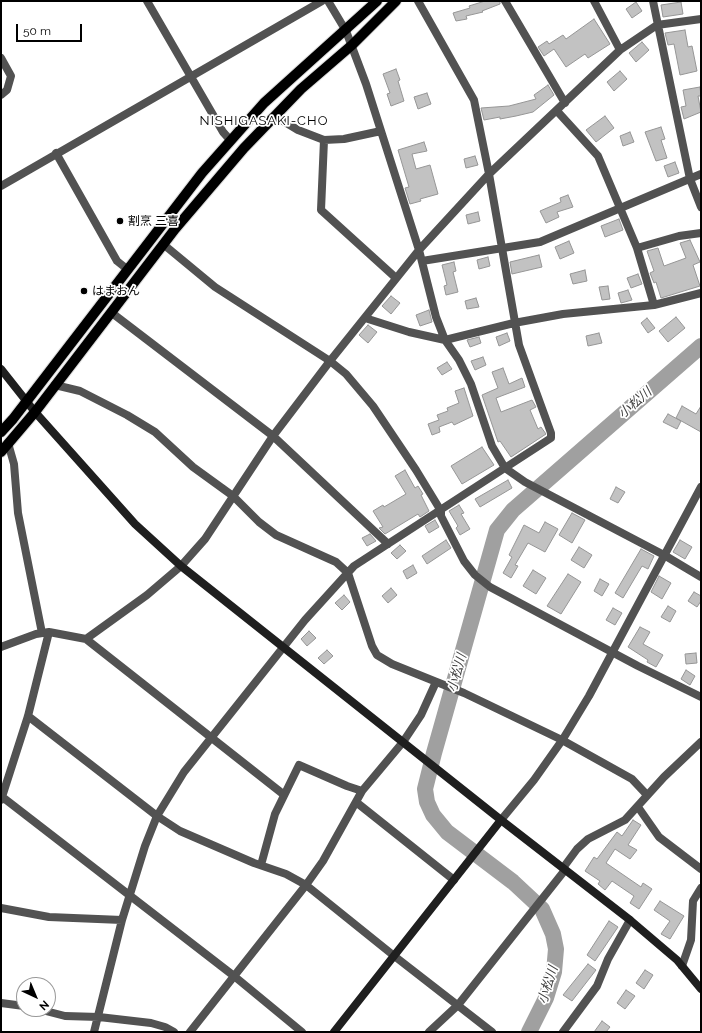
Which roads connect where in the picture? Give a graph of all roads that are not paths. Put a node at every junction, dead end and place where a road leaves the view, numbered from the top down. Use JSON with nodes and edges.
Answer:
{"nodes":[{"id":1,"x":147,"y":1,"type":"edge"},
{"id":2,"x":322,"y":1,"type":"edge"},
{"id":3,"x":328,"y":1,"type":"edge"},
{"id":4,"x":376,"y":1,"type":"edge"},
{"id":5,"x":396,"y":1,"type":"edge"},
{"id":6,"x":418,"y":1,"type":"edge"},
{"id":7,"x":505,"y":1,"type":"edge"},
{"id":8,"x":594,"y":1,"type":"edge"},
{"id":9,"x":653,"y":1,"type":"edge"},
{"id":10,"x":701,"y":19,"type":"edge"},
{"id":11,"x":657,"y":25,"type":"junction"},
{"id":12,"x":346,"y":31,"type":"junction"},
{"id":13,"x":352,"y":45,"type":"junction"},
{"id":14,"x":620,"y":50,"type":"junction"},
{"id":15,"x":1,"y":58,"type":"edge"},
{"id":16,"x":190,"y":76,"type":"junction"},
{"id":17,"x":1,"y":95,"type":"edge"},
{"id":18,"x":565,"y":103,"type":"junction"},
{"id":19,"x":557,"y":111,"type":"junction"},
{"id":20,"x":275,"y":116,"type":"junction"},
{"id":21,"x":381,"y":131,"type":"junction"},
{"id":22,"x":231,"y":140,"type":"junction"},
{"id":23,"x":324,"y":140,"type":"junction"},
{"id":24,"x":56,"y":153,"type":"junction"},
{"id":25,"x":490,"y":174,"type":"junction"},
{"id":26,"x":701,"y":174,"type":"edge"},
{"id":27,"x":690,"y":179,"type":"junction"},
{"id":28,"x":1,"y":186,"type":"edge"},
{"id":29,"x":701,"y":207,"type":"edge"},
{"id":30,"x":620,"y":209,"type":"junction"},
{"id":31,"x":701,"y":233,"type":"edge"},
{"id":32,"x":163,"y":244,"type":"junction"},
{"id":33,"x":501,"y":248,"type":"junction"},
{"id":34,"x":637,"y":248,"type":"junction"},
{"id":35,"x":419,"y":250,"type":"junction"},
{"id":36,"x":422,"y":261,"type":"junction"},
{"id":37,"x":126,"y":269,"type":"junction"},
{"id":38,"x":396,"y":278,"type":"junction"},
{"id":39,"x":701,"y":293,"type":"edge"},
{"id":40,"x":654,"y":305,"type":"junction"},
{"id":41,"x":112,"y":313,"type":"junction"},
{"id":42,"x":365,"y":318,"type":"junction"},
{"id":43,"x":514,"y":323,"type":"junction"},
{"id":44,"x":445,"y":340,"type":"junction"},
{"id":45,"x":330,"y":361,"type":"junction"},
{"id":46,"x":1,"y":368,"type":"edge"},
{"id":47,"x":55,"y":385,"type":"junction"},
{"id":48,"x":26,"y":401,"type":"junction"},
{"id":49,"x":35,"y":412,"type":"junction"},
{"id":50,"x":1,"y":432,"type":"edge"},
{"id":51,"x":273,"y":436,"type":"junction"},
{"id":52,"x":8,"y":443,"type":"junction"},
{"id":53,"x":1,"y":452,"type":"edge"},
{"id":54,"x":504,"y":468,"type":"junction"},
{"id":55,"x":701,"y":487,"type":"edge"},
{"id":56,"x":233,"y":496,"type":"junction"},
{"id":57,"x":441,"y":511,"type":"junction"},
{"id":58,"x":388,"y":544,"type":"junction"},
{"id":59,"x":664,"y":555,"type":"junction"},
{"id":60,"x":181,"y":566,"type":"junction"},
{"id":61,"x":348,"y":573,"type":"junction"},
{"id":62,"x":701,"y":577,"type":"edge"},
{"id":63,"x":45,"y":632,"type":"junction"},
{"id":64,"x":86,"y":639,"type":"junction"},
{"id":65,"x":1,"y":647,"type":"edge"},
{"id":66,"x":282,"y":648,"type":"junction"},
{"id":67,"x":613,"y":652,"type":"junction"},
{"id":68,"x":439,"y":684,"type":"junction"},
{"id":69,"x":701,"y":697,"type":"edge"},
{"id":70,"x":28,"y":716,"type":"junction"},
{"id":71,"x":212,"y":737,"type":"junction"},
{"id":72,"x":562,"y":740,"type":"junction"},
{"id":73,"x":403,"y":742,"type":"junction"},
{"id":74,"x":701,"y":742,"type":"edge"},
{"id":75,"x":362,"y":791,"type":"junction"},
{"id":76,"x":283,"y":794,"type":"junction"},
{"id":77,"x":647,"y":795,"type":"junction"},
{"id":78,"x":1,"y":798,"type":"edge"},
{"id":79,"x":356,"y":802,"type":"junction"},
{"id":80,"x":638,"y":807,"type":"junction"},
{"id":81,"x":157,"y":816,"type":"junction"},
{"id":82,"x":501,"y":820,"type":"junction"},
{"id":83,"x":261,"y":865,"type":"junction"},
{"id":84,"x":564,"y":869,"type":"junction"},
{"id":85,"x":701,"y":869,"type":"edge"},
{"id":86,"x":454,"y":880,"type":"junction"},
{"id":87,"x":306,"y":885,"type":"junction"},
{"id":88,"x":701,"y":888,"type":"edge"},
{"id":89,"x":130,"y":895,"type":"junction"},
{"id":90,"x":1,"y":908,"type":"edge"},
{"id":91,"x":122,"y":920,"type":"junction"},
{"id":92,"x":630,"y":920,"type":"junction"},
{"id":93,"x":393,"y":955,"type":"junction"},
{"id":94,"x":682,"y":966,"type":"junction"},
{"id":95,"x":234,"y":976,"type":"junction"},
{"id":96,"x":701,"y":989,"type":"edge"},
{"id":97,"x":1,"y":1003,"type":"edge"},
{"id":98,"x":16,"y":1005,"type":"edge"},
{"id":99,"x":458,"y":1005,"type":"junction"},
{"id":100,"x":56,"y":1014,"type":"edge"},
{"id":101,"x":99,"y":1017,"type":"junction"},
{"id":102,"x":94,"y":1032,"type":"edge"},
{"id":103,"x":174,"y":1032,"type":"edge"},
{"id":104,"x":190,"y":1032,"type":"edge"},
{"id":105,"x":302,"y":1032,"type":"edge"},
{"id":106,"x":334,"y":1032,"type":"edge"},
{"id":107,"x":429,"y":1032,"type":"edge"},
{"id":108,"x":492,"y":1032,"type":"edge"},
{"id":109,"x":563,"y":1032,"type":"edge"}],
"edges":[{"from":1,"to":16,"type":"street"},
{"from":2,"to":16,"type":"street"},
{"from":3,"to":12,"type":"street"},
{"from":4,"to":12,"type":"main road"},
{"from":5,"to":13,"type":"main road"},
{"from":6,"to":25,"type":"street"},
{"from":7,"to":18,"type":"street"},
{"from":8,"to":14,"type":"street"},
{"from":9,"to":11,"type":"street"},
{"from":10,"to":11,"type":"street"},
{"from":11,"to":14,"type":"street"},
{"from":11,"to":27,"type":"street"},
{"from":12,"to":13,"type":"street"},
{"from":12,"to":22,"type":"main road"},
{"from":13,"to":20,"type":"main road"},
{"from":13,"to":21,"type":"street"},
{"from":14,"to":18,"type":"street"},
{"from":15,"to":17,"type":"street"},
{"from":16,"to":22,"type":"street"},
{"from":16,"to":24,"type":"street"},
{"from":18,"to":19,"type":"street"},
{"from":19,"to":25,"type":"street"},
{"from":19,"to":30,"type":"street"},
{"from":20,"to":23,"type":"street"},
{"from":20,"to":32,"type":"main road"},
{"from":21,"to":23,"type":"street"},
{"from":21,"to":35,"type":"street"},
{"from":22,"to":37,"type":"main road"},
{"from":23,"to":38,"type":"street"},
{"from":24,"to":28,"type":"street"},
{"from":24,"to":37,"type":"street"},
{"from":25,"to":33,"type":"street"},
{"from":25,"to":35,"type":"street"},
{"from":26,"to":27,"type":"street"},
{"from":27,"to":29,"type":"street"},
{"from":27,"to":30,"type":"street"},
{"from":30,"to":33,"type":"street"},
{"from":30,"to":34,"type":"street"},
{"from":31,"to":34,"type":"street"},
{"from":32,"to":41,"type":"main road"},
{"from":32,"to":45,"type":"street"},
{"from":33,"to":36,"type":"street"},
{"from":33,"to":43,"type":"street"},
{"from":34,"to":40,"type":"street"},
{"from":35,"to":36,"type":"street"},
{"from":35,"to":38,"type":"street"},
{"from":36,"to":44,"type":"street"},
{"from":37,"to":48,"type":"main road"},
{"from":38,"to":42,"type":"street"},
{"from":39,"to":40,"type":"street"},
{"from":40,"to":43,"type":"street"},
{"from":41,"to":47,"type":"main road"},
{"from":41,"to":51,"type":"street"},
{"from":42,"to":44,"type":"street"},
{"from":42,"to":45,"type":"street"},
{"from":43,"to":44,"type":"street"},
{"from":43,"to":54,"type":"street"},
{"from":44,"to":54,"type":"street"},
{"from":45,"to":51,"type":"street"},
{"from":45,"to":57,"type":"street"},
{"from":46,"to":48,"type":"street"},
{"from":47,"to":49,"type":"main road"},
{"from":47,"to":56,"type":"street"},
{"from":48,"to":49,"type":"street"},
{"from":48,"to":50,"type":"main road"},
{"from":49,"to":52,"type":"main road"},
{"from":49,"to":60,"type":"street"},
{"from":51,"to":56,"type":"street"},
{"from":51,"to":58,"type":"street"},
{"from":52,"to":53,"type":"main road"},
{"from":52,"to":63,"type":"street"},
{"from":54,"to":57,"type":"street"},
{"from":54,"to":59,"type":"street"},
{"from":55,"to":59,"type":"street"},
{"from":56,"to":60,"type":"street"},
{"from":56,"to":61,"type":"street"},
{"from":57,"to":58,"type":"street"},
{"from":57,"to":67,"type":"street"},
{"from":58,"to":61,"type":"street"},
{"from":59,"to":62,"type":"street"},
{"from":59,"to":67,"type":"street"},
{"from":60,"to":64,"type":"street"},
{"from":60,"to":66,"type":"street"},
{"from":61,"to":66,"type":"street"},
{"from":61,"to":68,"type":"street"},
{"from":63,"to":64,"type":"street"},
{"from":63,"to":65,"type":"street"},
{"from":63,"to":70,"type":"street"},
{"from":64,"to":71,"type":"street"},
{"from":66,"to":71,"type":"street"},
{"from":66,"to":73,"type":"street"},
{"from":67,"to":69,"type":"street"},
{"from":67,"to":72,"type":"street"},
{"from":68,"to":72,"type":"street"},
{"from":68,"to":73,"type":"street"},
{"from":70,"to":78,"type":"street"},
{"from":70,"to":81,"type":"street"},
{"from":71,"to":76,"type":"street"},
{"from":71,"to":81,"type":"street"},
{"from":72,"to":77,"type":"street"},
{"from":72,"to":82,"type":"street"},
{"from":73,"to":75,"type":"street"},
{"from":73,"to":82,"type":"street"},
{"from":74,"to":77,"type":"street"},
{"from":75,"to":76,"type":"street"},
{"from":75,"to":79,"type":"street"},
{"from":76,"to":83,"type":"street"},
{"from":77,"to":80,"type":"street"},
{"from":78,"to":89,"type":"street"},
{"from":79,"to":86,"type":"street"},
{"from":79,"to":87,"type":"street"},
{"from":80,"to":84,"type":"street"},
{"from":80,"to":85,"type":"street"},
{"from":81,"to":83,"type":"street"},
{"from":81,"to":89,"type":"street"},
{"from":82,"to":84,"type":"street"},
{"from":82,"to":86,"type":"street"},
{"from":83,"to":87,"type":"street"},
{"from":84,"to":92,"type":"street"},
{"from":84,"to":99,"type":"street"},
{"from":86,"to":93,"type":"street"},
{"from":87,"to":93,"type":"street"},
{"from":87,"to":95,"type":"street"},
{"from":88,"to":94,"type":"street"},
{"from":89,"to":91,"type":"street"},
{"from":89,"to":95,"type":"street"},
{"from":90,"to":91,"type":"street"},
{"from":91,"to":101,"type":"street"},
{"from":92,"to":94,"type":"street"},
{"from":92,"to":109,"type":"street"},
{"from":93,"to":99,"type":"street"},
{"from":93,"to":106,"type":"street"},
{"from":94,"to":96,"type":"street"},
{"from":95,"to":104,"type":"street"},
{"from":95,"to":105,"type":"street"},
{"from":97,"to":98,"type":"street"},
{"from":99,"to":107,"type":"street"},
{"from":99,"to":108,"type":"street"},
{"from":100,"to":101,"type":"street"},
{"from":101,"to":102,"type":"street"},
{"from":101,"to":103,"type":"street"}]}
